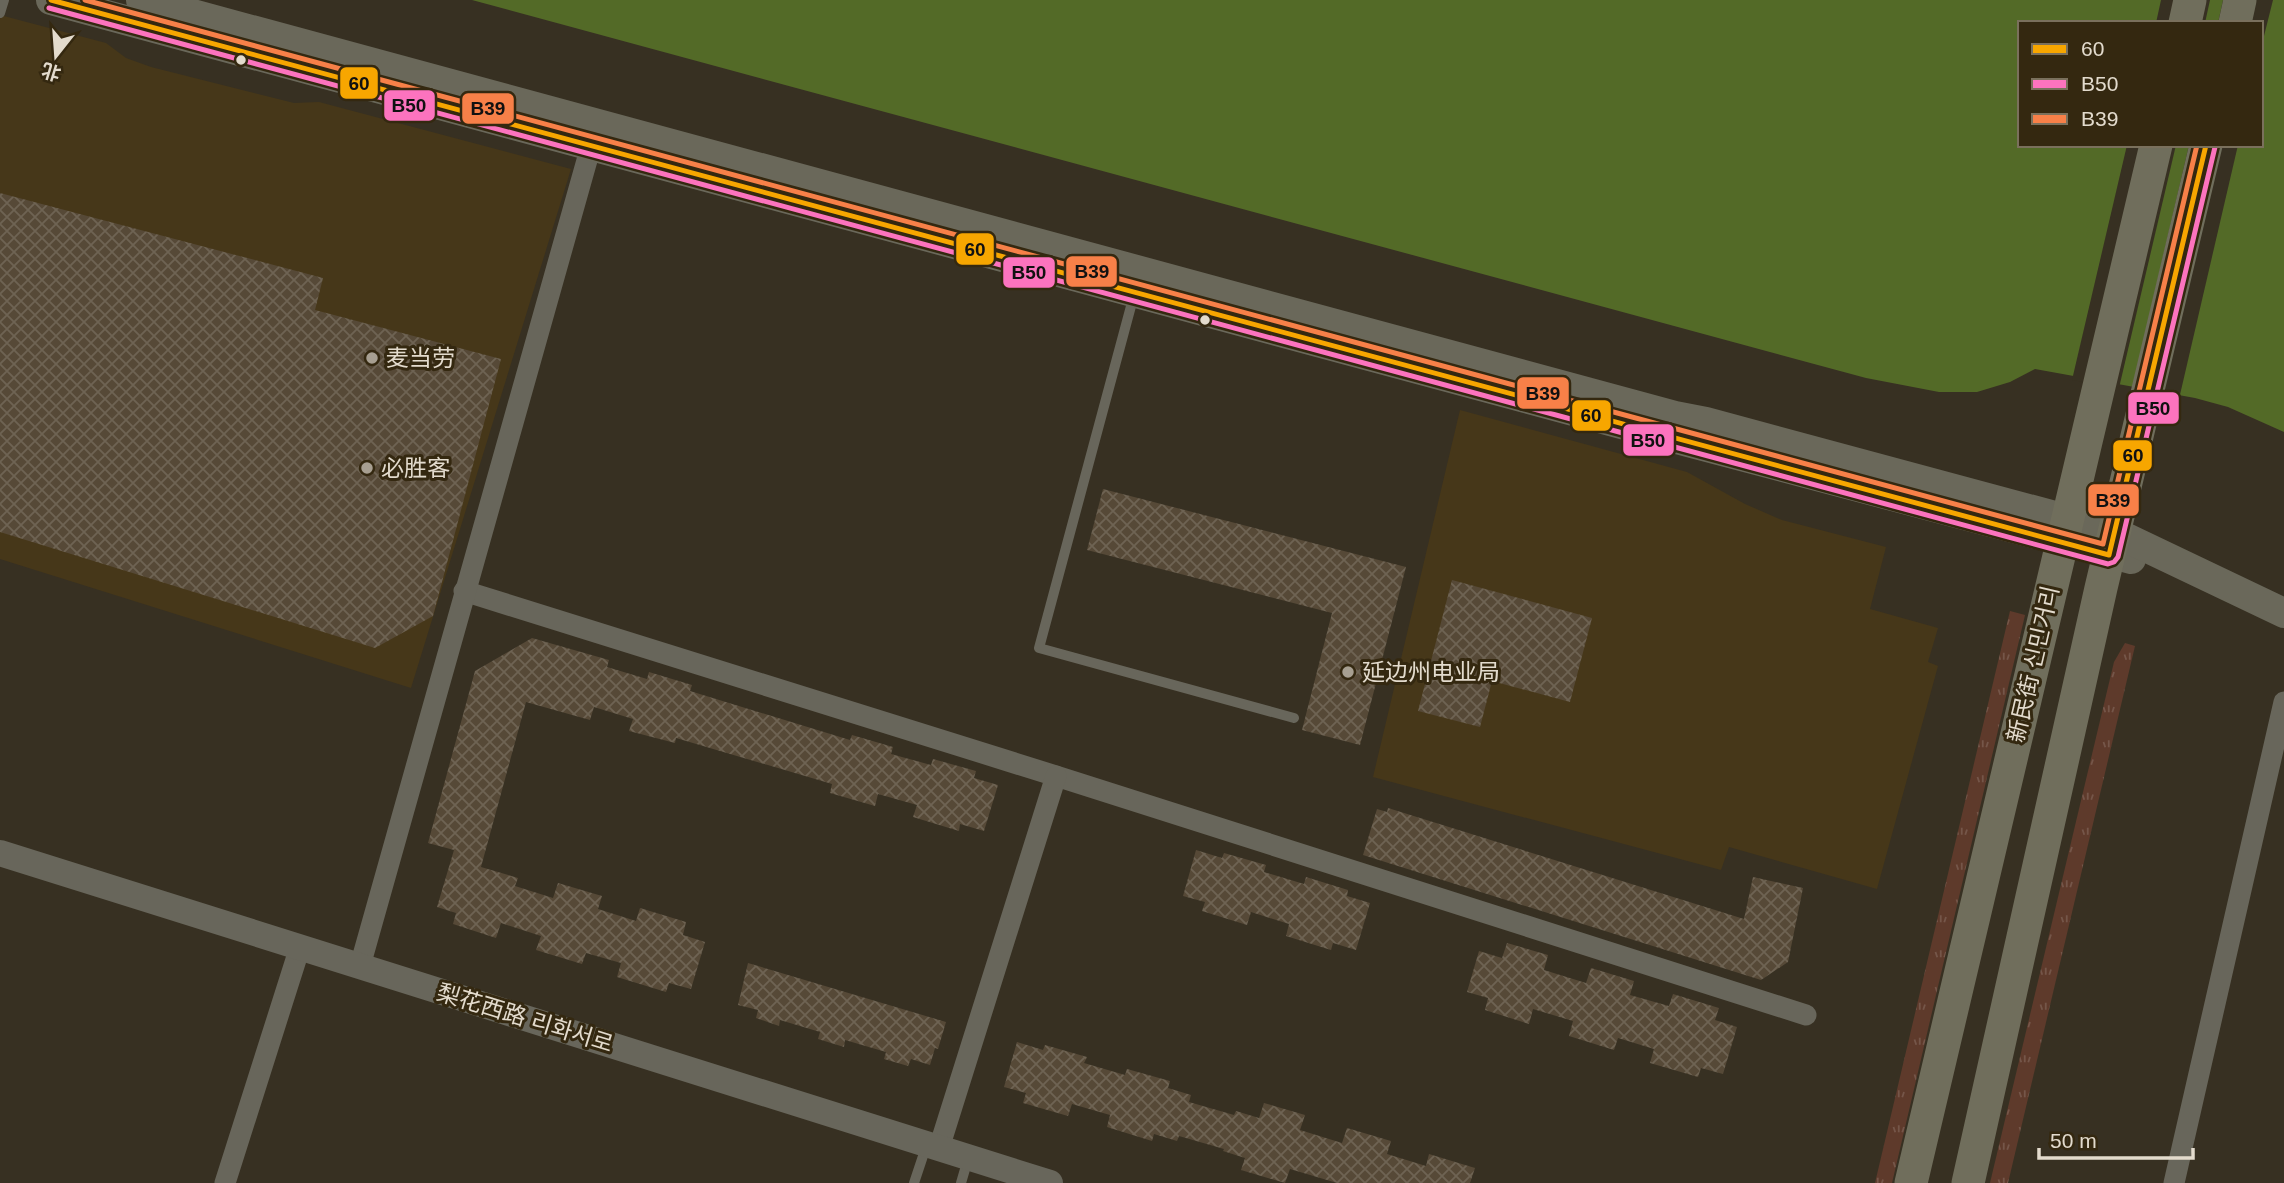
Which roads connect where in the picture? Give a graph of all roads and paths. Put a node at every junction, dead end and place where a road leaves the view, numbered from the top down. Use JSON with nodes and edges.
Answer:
{"nodes":[{"id":1,"x":4,"y":0,"type":"edge"},
{"id":2,"x":51,"y":0,"type":"edge"},
{"id":3,"x":141,"y":0,"type":"edge"},
{"id":4,"x":2190,"y":0,"type":"edge"},
{"id":5,"x":2240,"y":0,"type":"edge"},
{"id":6,"x":0,"y":12,"type":"edge"},
{"id":7,"x":2185,"y":21,"type":"edge"},
{"id":8,"x":2235,"y":21,"type":"edge"},
{"id":9,"x":591,"y":146,"type":"junction"},
{"id":10,"x":2156,"y":147,"type":"edge"},
{"id":11,"x":2206,"y":147,"type":"edge"},
{"id":12,"x":1135,"y":293,"type":"junction"},
{"id":13,"x":2064,"y":531,"type":"junction"},
{"id":14,"x":2112,"y":544,"type":"junction"},
{"id":15,"x":464,"y":591,"type":"junction"},
{"id":16,"x":2284,"y":614,"type":"edge"},
{"id":17,"x":2284,"y":702,"type":"edge"},
{"id":18,"x":1294,"y":718,"type":"dead end"},
{"id":19,"x":1056,"y":776,"type":"junction"},
{"id":20,"x":0,"y":853,"type":"edge"},
{"id":21,"x":300,"y":947,"type":"junction"},
{"id":22,"x":360,"y":966,"type":"junction"},
{"id":23,"x":1806,"y":1015,"type":"dead end"},
{"id":24,"x":933,"y":1146,"type":"junction"},
{"id":25,"x":969,"y":1157,"type":"junction"},
{"id":26,"x":225,"y":1183,"type":"edge"},
{"id":27,"x":914,"y":1183,"type":"edge"},
{"id":28,"x":961,"y":1183,"type":"edge"},
{"id":29,"x":1050,"y":1183,"type":"edge"},
{"id":30,"x":1911,"y":1183,"type":"edge"},
{"id":31,"x":1968,"y":1183,"type":"edge"},
{"id":32,"x":2174,"y":1183,"type":"edge"}],
"edges":[{"from":1,"to":6,"type":"lane"},
{"from":2,"to":9,"type":"main road"},
{"from":3,"to":13,"type":"main road"},
{"from":4,"to":7,"type":"highway"},
{"from":5,"to":8,"type":"highway"},
{"from":9,"to":12,"type":"main road"},
{"from":9,"to":15,"type":"street"},
{"from":10,"to":13,"type":"highway","name":"新民街 신민거리"},
{"from":11,"to":14,"type":"highway"},
{"from":12,"to":13,"type":"main road"},
{"from":12,"to":18,"type":"lane"},
{"from":13,"to":14,"type":"main road"},
{"from":13,"to":30,"type":"highway","name":"新民街 신민거리"},
{"from":14,"to":16,"type":"main road"},
{"from":14,"to":31,"type":"highway"},
{"from":15,"to":19,"type":"street"},
{"from":15,"to":22,"type":"street"},
{"from":17,"to":32,"type":"street"},
{"from":19,"to":23,"type":"street"},
{"from":19,"to":24,"type":"street"},
{"from":20,"to":21,"type":"street","name":"梨花西路 리화서로"},
{"from":21,"to":22,"type":"street","name":"梨花西路 리화서로"},
{"from":21,"to":26,"type":"street"},
{"from":22,"to":24,"type":"street","name":"梨花西路 리화서로"},
{"from":24,"to":25,"type":"street","name":"梨花西路 리화서로"},
{"from":24,"to":27,"type":"lane"},
{"from":25,"to":28,"type":"lane"},
{"from":25,"to":29,"type":"street","name":"梨花西路 리화서로"}]}
